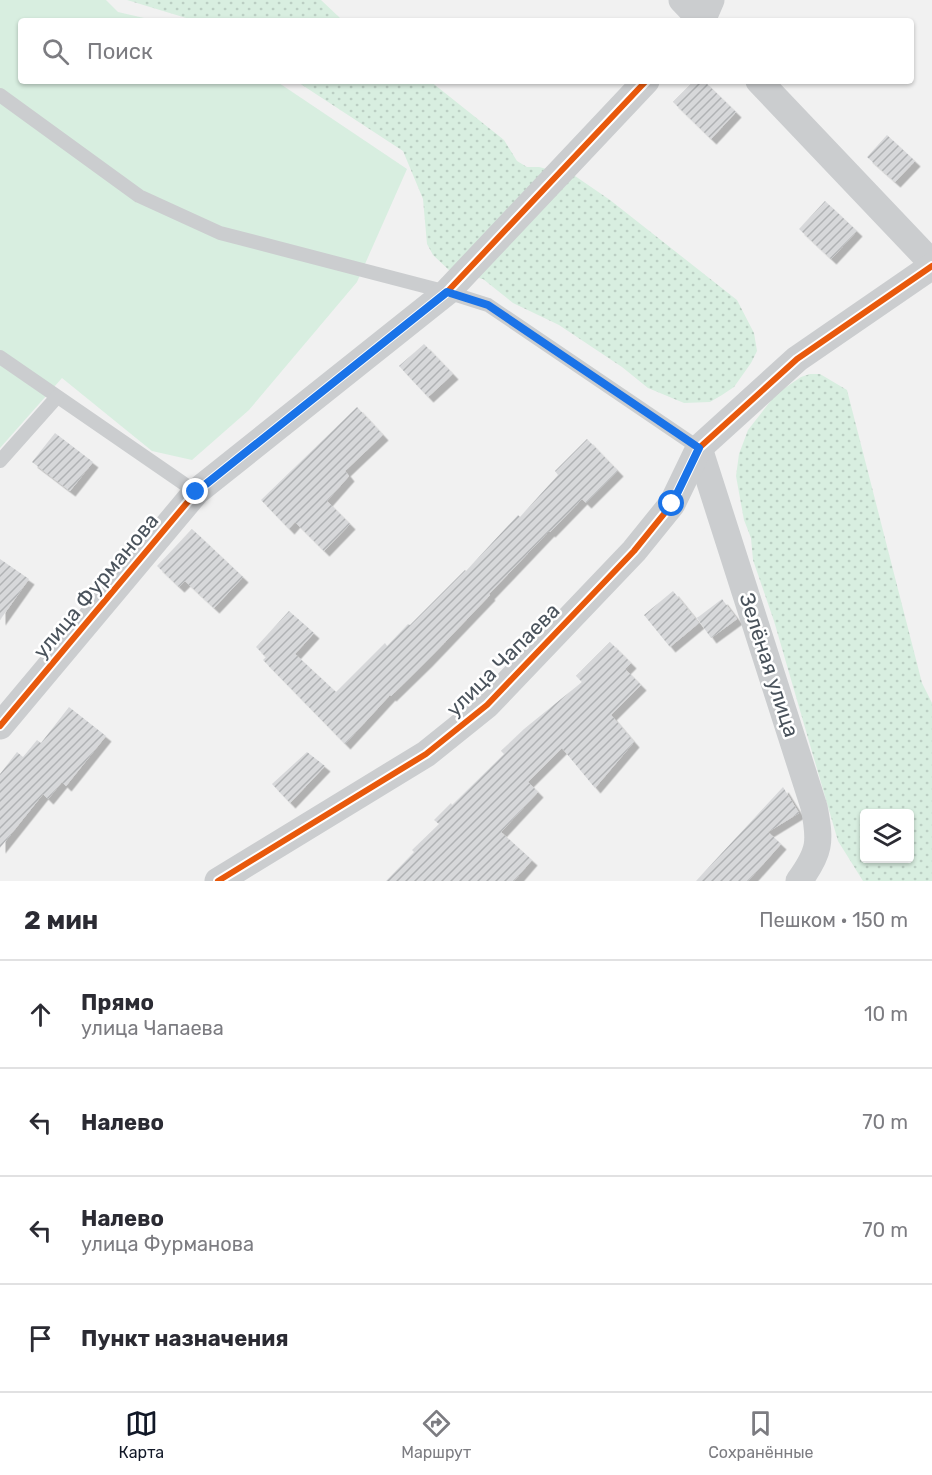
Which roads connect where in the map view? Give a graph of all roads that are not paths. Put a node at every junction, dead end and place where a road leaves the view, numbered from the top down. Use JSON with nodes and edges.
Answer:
{"nodes":[{"id":1,"x":682,"y":0,"type":"edge"},
{"id":2,"x":711,"y":0,"type":"edge"},
{"id":3,"x":699,"y":18,"type":"edge"},
{"id":4,"x":703,"y":18,"type":"edge"},
{"id":5,"x":643,"y":84,"type":"edge"},
{"id":6,"x":762,"y":84,"type":"edge"},
{"id":7,"x":0,"y":95,"type":"edge"},
{"id":8,"x":932,"y":264,"type":"edge"},
{"id":9,"x":447,"y":292,"type":"junction"},
{"id":10,"x":0,"y":357,"type":"edge"},
{"id":11,"x":57,"y":396,"type":"junction"},
{"id":12,"x":699,"y":448,"type":"junction"},
{"id":13,"x":0,"y":461,"type":"edge"},
{"id":14,"x":196,"y":492,"type":"junction"},
{"id":15,"x":0,"y":726,"type":"edge"},
{"id":16,"x":218,"y":881,"type":"edge"},
{"id":17,"x":799,"y":881,"type":"edge"}],
"edges":[{"from":1,"to":3,"type":"street"},
{"from":2,"to":4,"type":"street"},
{"from":5,"to":9,"type":"street","name":"улица Фурманова"},
{"from":6,"to":8,"type":"street"},
{"from":7,"to":9,"type":"lane"},
{"from":8,"to":12,"type":"street"},
{"from":9,"to":12,"type":"lane"},
{"from":9,"to":14,"type":"street","name":"улица Фурманова"},
{"from":10,"to":11,"type":"lane"},
{"from":11,"to":13,"type":"lane"},
{"from":11,"to":14,"type":"lane"},
{"from":12,"to":16,"type":"street","name":"улица Чапаева"},
{"from":12,"to":17,"type":"street","name":"Зелёная улица"},
{"from":14,"to":15,"type":"street","name":"улица Фурманова"}]}
